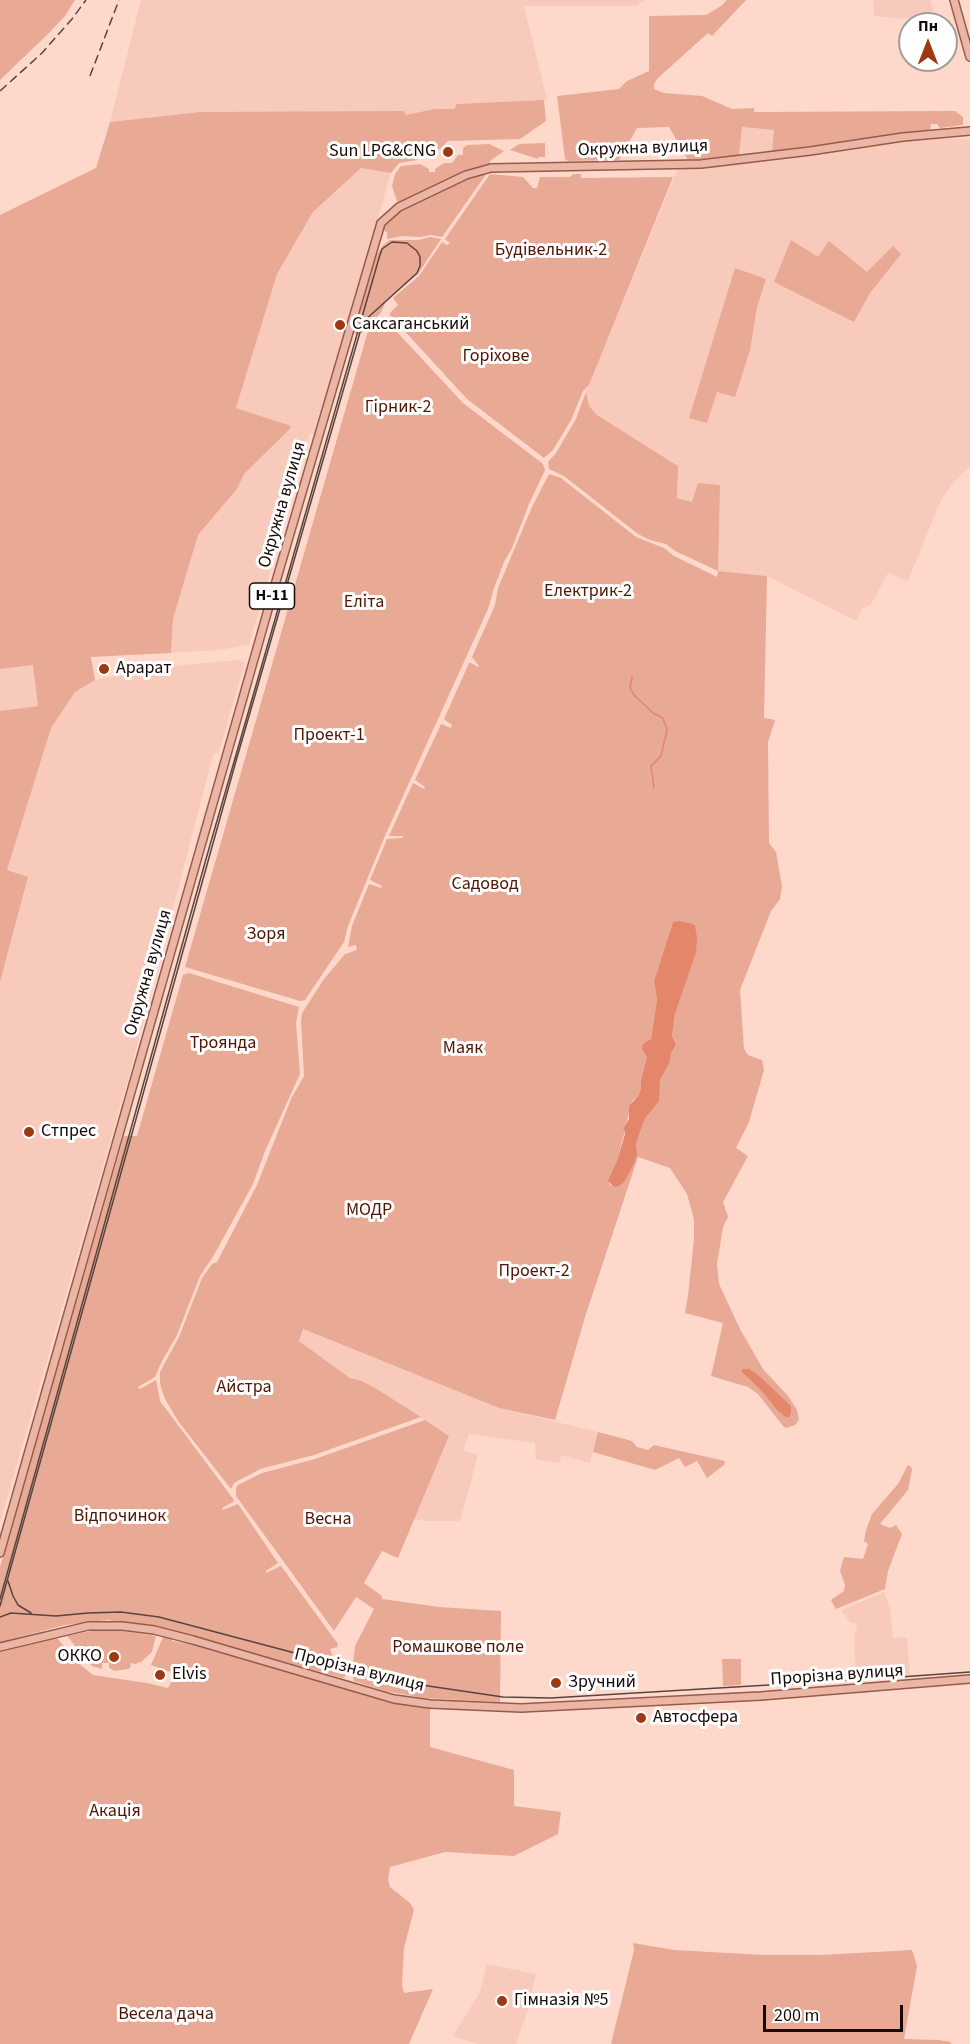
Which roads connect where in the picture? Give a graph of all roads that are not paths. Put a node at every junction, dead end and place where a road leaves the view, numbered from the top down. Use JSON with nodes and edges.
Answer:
{"nodes":[{"id":1,"x":954,"y":0,"type":"edge"},
{"id":2,"x":970,"y":57,"type":"edge"},
{"id":3,"x":970,"y":131,"type":"edge"},
{"id":4,"x":0,"y":1553,"type":"edge"},
{"id":5,"x":0,"y":1647,"type":"edge"},
{"id":6,"x":970,"y":1679,"type":"edge"}],
"edges":[{"from":1,"to":2,"type":"main road"},
{"from":3,"to":4,"type":"main road","name":"Окружна вулиця","number":"Н-11"},
{"from":5,"to":6,"type":"main road","name":"Прорізна вулиця"}]}
